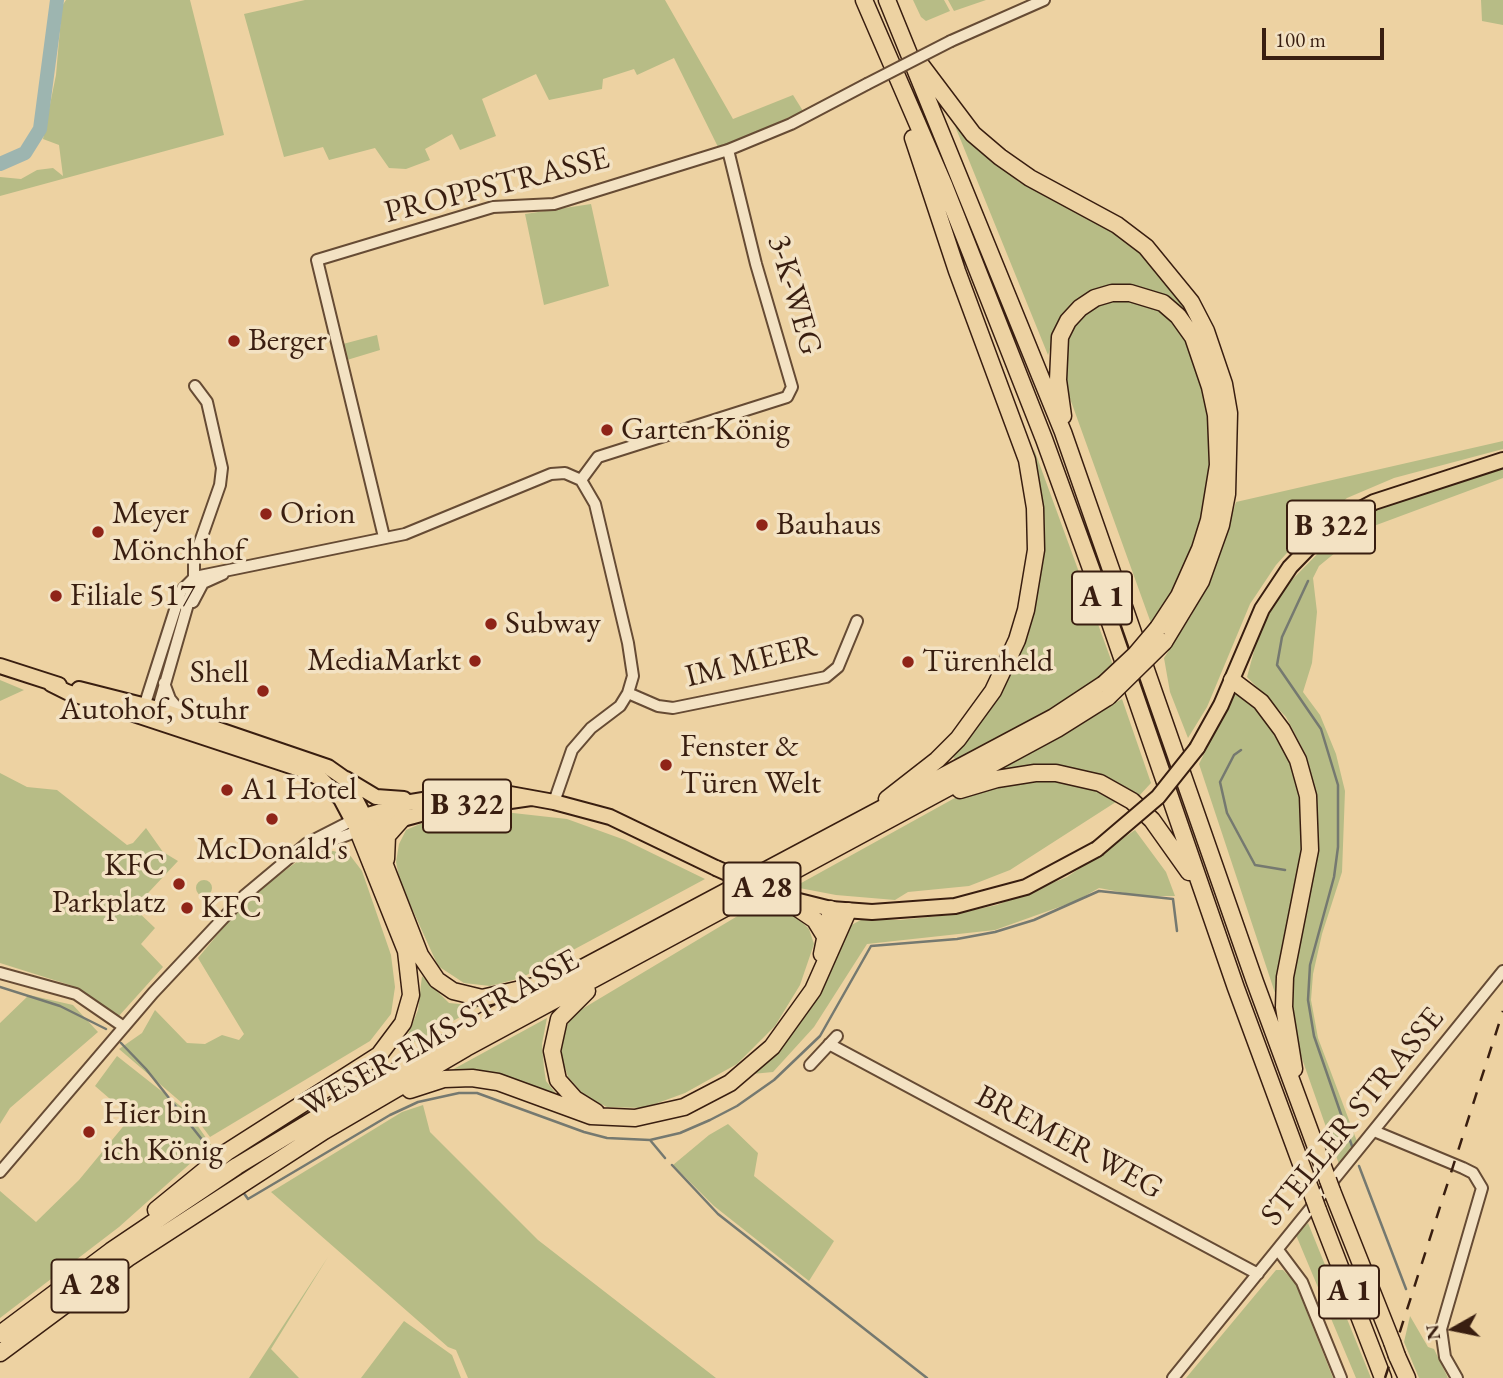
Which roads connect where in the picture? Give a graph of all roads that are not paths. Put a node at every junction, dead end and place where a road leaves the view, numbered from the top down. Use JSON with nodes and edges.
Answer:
{"nodes":[{"id":1,"x":864,"y":0,"type":"edge"},
{"id":2,"x":887,"y":0,"type":"edge"},
{"id":3,"x":1044,"y":0,"type":"edge"},
{"id":4,"x":909,"y":49,"type":"junction"},
{"id":5,"x":898,"y":78,"type":"junction"},
{"id":6,"x":728,"y":150,"type":"junction"},
{"id":7,"x":195,"y":386,"type":"dead end"},
{"id":8,"x":1063,"y":432,"type":"junction"},
{"id":9,"x":1503,"y":460,"type":"edge"},
{"id":10,"x":581,"y":480,"type":"junction"},
{"id":11,"x":384,"y":537,"type":"junction"},
{"id":12,"x":199,"y":580,"type":"junction"},
{"id":13,"x":857,"y":621,"type":"dead end"},
{"id":14,"x":1161,"y":635,"type":"junction"},
{"id":15,"x":0,"y":666,"type":"edge"},
{"id":16,"x":1232,"y":680,"type":"junction"},
{"id":17,"x":164,"y":683,"type":"junction"},
{"id":18,"x":1106,"y":690,"type":"junction"},
{"id":19,"x":628,"y":693,"type":"junction"},
{"id":20,"x":149,"y":713,"type":"junction"},
{"id":21,"x":195,"y":721,"type":"junction"},
{"id":22,"x":345,"y":779,"type":"junction"},
{"id":23,"x":531,"y":798,"type":"junction"},
{"id":24,"x":929,"y":799,"type":"junction"},
{"id":25,"x":411,"y":802,"type":"junction"},
{"id":26,"x":554,"y":802,"type":"junction"},
{"id":27,"x":866,"y":815,"type":"junction"},
{"id":28,"x":403,"y":818,"type":"junction"},
{"id":29,"x":362,"y":823,"type":"junction"},
{"id":30,"x":385,"y":865,"type":"junction"},
{"id":31,"x":1202,"y":892,"type":"junction"},
{"id":32,"x":781,"y":897,"type":"junction"},
{"id":33,"x":840,"y":910,"type":"junction"},
{"id":34,"x":826,"y":938,"type":"junction"},
{"id":35,"x":616,"y":967,"type":"junction"},
{"id":36,"x":821,"y":971,"type":"junction"},
{"id":37,"x":1503,"y":971,"type":"edge"},
{"id":38,"x":0,"y":972,"type":"edge"},
{"id":39,"x":564,"y":978,"type":"junction"},
{"id":40,"x":124,"y":1027,"type":"junction"},
{"id":41,"x":810,"y":1065,"type":"dead end"},
{"id":42,"x":380,"y":1097,"type":"junction"},
{"id":43,"x":1300,"y":1106,"type":"junction"},
{"id":44,"x":601,"y":1116,"type":"junction"},
{"id":45,"x":1374,"y":1131,"type":"junction"},
{"id":46,"x":224,"y":1170,"type":"junction"},
{"id":47,"x":0,"y":1172,"type":"edge"},
{"id":48,"x":242,"y":1173,"type":"junction"},
{"id":49,"x":1278,"y":1250,"type":"junction"},
{"id":50,"x":1258,"y":1274,"type":"junction"},
{"id":51,"x":0,"y":1334,"type":"edge"},
{"id":52,"x":0,"y":1353,"type":"edge"},
{"id":53,"x":1382,"y":1376,"type":"edge"},
{"id":54,"x":1173,"y":1378,"type":"edge"},
{"id":55,"x":1341,"y":1378,"type":"edge"},
{"id":56,"x":1407,"y":1378,"type":"edge"},
{"id":57,"x":1457,"y":1378,"type":"edge"}],
"edges":[{"from":1,"to":5,"type":"highway","number":"A 1"},
{"from":2,"to":4,"type":"highway","number":"A 1"},
{"from":3,"to":6,"type":"street","name":"PROPPSTRASSE","bridge":true},
{"from":4,"to":8,"type":"highway","number":"A 1"},
{"from":4,"to":14,"type":"highway"},
{"from":5,"to":27,"type":"highway"},
{"from":5,"to":31,"type":"highway","number":"A 1"},
{"from":6,"to":10,"type":"street","name":"3-K-WEG"},
{"from":6,"to":11,"type":"street","name":"PROPPSTRASSE"},
{"from":7,"to":12,"type":"street"},
{"from":8,"to":14,"type":"highway"},
{"from":8,"to":43,"type":"highway","number":"A 1"},
{"from":9,"to":16,"type":"main road","number":"B 322"},
{"from":10,"to":11,"type":"street"},
{"from":10,"to":19,"type":"street"},
{"from":11,"to":12,"type":"street"},
{"from":12,"to":17,"type":"street"},
{"from":12,"to":20,"type":"street"},
{"from":13,"to":19,"type":"street","name":"IM MEER"},
{"from":14,"to":18,"type":"highway","bridge":true},
{"from":15,"to":20,"type":"main road"},
{"from":16,"to":33,"type":"main road","number":"B 322","bridge":true},
{"from":16,"to":43,"type":"highway"},
{"from":17,"to":20,"type":"street"},
{"from":17,"to":21,"type":"street"},
{"from":18,"to":24,"type":"highway"},
{"from":18,"to":27,"type":"highway"},
{"from":19,"to":26,"type":"street"},
{"from":20,"to":21,"type":"main road"},
{"from":20,"to":29,"type":"main road"},
{"from":21,"to":22,"type":"main road"},
{"from":22,"to":25,"type":"main road"},
{"from":22,"to":29,"type":"main road"},
{"from":23,"to":25,"type":"main road","number":"B 322"},
{"from":23,"to":26,"type":"main road","number":"B 322"},
{"from":23,"to":28,"type":"main road","number":"B 322"},
{"from":24,"to":31,"type":"highway"},
{"from":24,"to":35,"type":"highway","name":"WESER-EMS-STRASSE","number":"A 28"},
{"from":25,"to":29,"type":"main road","number":"B 322"},
{"from":26,"to":32,"type":"main road","number":"B 322","bridge":true},
{"from":27,"to":39,"type":"highway","name":"WESER-EMS-STRASSE","number":"A 28"},
{"from":28,"to":29,"type":"main road","number":"B 322"},
{"from":28,"to":30,"type":"highway"},
{"from":29,"to":30,"type":"highway"},
{"from":29,"to":40,"type":"street"},
{"from":29,"to":46,"type":"highway"},
{"from":30,"to":39,"type":"highway"},
{"from":31,"to":53,"type":"highway","number":"A 1"},
{"from":32,"to":33,"type":"main road","number":"B 322"},
{"from":32,"to":34,"type":"highway"},
{"from":33,"to":34,"type":"highway"},
{"from":33,"to":36,"type":"highway"},
{"from":34,"to":36,"type":"highway"},
{"from":35,"to":42,"type":"highway","name":"WESER-EMS-STRASSE","number":"A 28"},
{"from":35,"to":44,"type":"highway"},
{"from":36,"to":44,"type":"highway"},
{"from":37,"to":45,"type":"street","name":"STELLER STRASSE"},
{"from":38,"to":40,"type":"street"},
{"from":39,"to":48,"type":"highway","name":"WESER-EMS-STRASSE","number":"A 28"},
{"from":40,"to":47,"type":"street"},
{"from":41,"to":50,"type":"street","name":"BREMER WEG"},
{"from":42,"to":44,"type":"highway"},
{"from":42,"to":48,"type":"highway","name":"WESER-EMS-STRASSE","number":"A 28"},
{"from":43,"to":56,"type":"highway","number":"A 1"},
{"from":45,"to":49,"type":"street","name":"STELLER STRASSE"},
{"from":45,"to":57,"type":"street"},
{"from":46,"to":48,"type":"highway","name":"WESER-EMS-STRASSE","number":"A 28"},
{"from":46,"to":51,"type":"highway","number":"A 28"},
{"from":46,"to":52,"type":"highway","name":"WESER-EMS-STRASSE","number":"A 28"},
{"from":49,"to":50,"type":"street"},
{"from":49,"to":55,"type":"street","name":"STELLER STRASSE"},
{"from":50,"to":54,"type":"street"}]}
